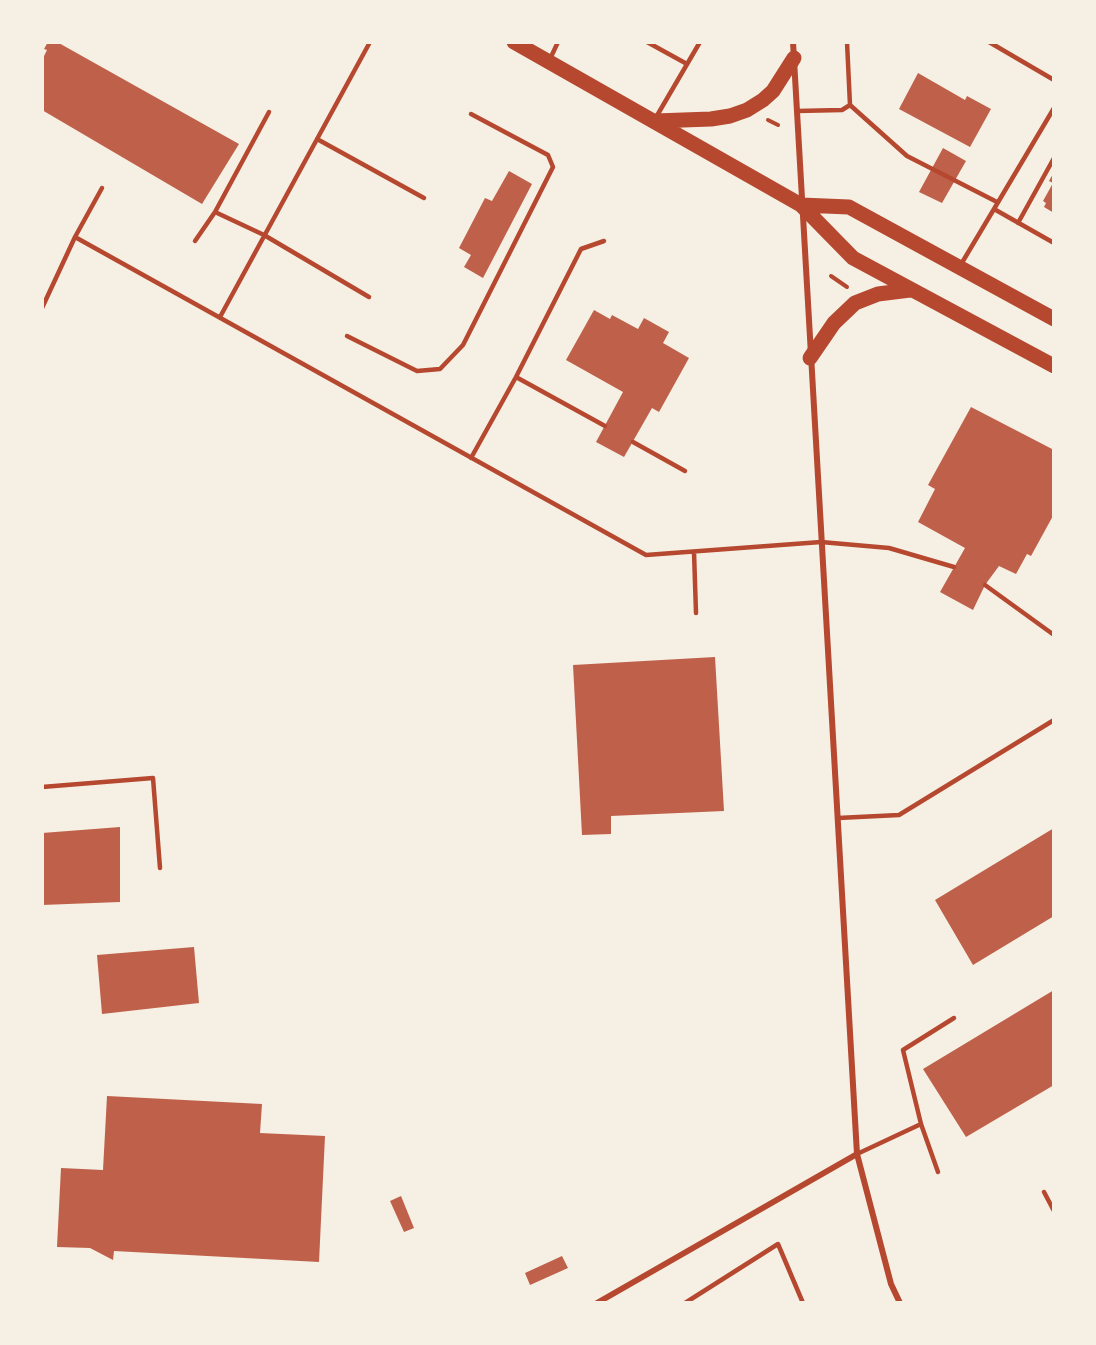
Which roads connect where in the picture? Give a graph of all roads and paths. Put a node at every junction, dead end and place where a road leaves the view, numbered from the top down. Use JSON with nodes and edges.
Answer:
{"nodes":[{"id":1,"x":370,"y":42,"type":"edge"},
{"id":2,"x":514,"y":42,"type":"edge"},
{"id":3,"x":558,"y":42,"type":"edge"},
{"id":4,"x":647,"y":42,"type":"edge"},
{"id":5,"x":700,"y":42,"type":"edge"},
{"id":6,"x":847,"y":42,"type":"edge"},
{"id":7,"x":989,"y":42,"type":"edge"},
{"id":8,"x":794,"y":50,"type":"edge"},
{"id":9,"x":549,"y":62,"type":"junction"},
{"id":10,"x":687,"y":64,"type":"junction"},
{"id":11,"x":1054,"y":80,"type":"edge"},
{"id":12,"x":850,"y":105,"type":"junction"},
{"id":13,"x":1054,"y":108,"type":"edge"},
{"id":14,"x":797,"y":111,"type":"junction"},
{"id":15,"x":269,"y":112,"type":"dead end"},
{"id":16,"x":471,"y":114,"type":"dead end"},
{"id":17,"x":653,"y":121,"type":"junction"},
{"id":18,"x":317,"y":139,"type":"junction"},
{"id":19,"x":1054,"y":158,"type":"edge"},
{"id":20,"x":102,"y":188,"type":"dead end"},
{"id":21,"x":424,"y":198,"type":"dead end"},
{"id":22,"x":998,"y":202,"type":"junction"},
{"id":23,"x":801,"y":205,"type":"junction"},
{"id":24,"x":994,"y":209,"type":"junction"},
{"id":25,"x":215,"y":212,"type":"junction"},
{"id":26,"x":1018,"y":223,"type":"junction"},
{"id":27,"x":264,"y":236,"type":"junction"},
{"id":28,"x":75,"y":237,"type":"junction"},
{"id":29,"x":195,"y":241,"type":"dead end"},
{"id":30,"x":604,"y":241,"type":"dead end"},
{"id":31,"x":1054,"y":243,"type":"edge"},
{"id":32,"x":959,"y":267,"type":"junction"},
{"id":33,"x":831,"y":276,"type":"dead end"},
{"id":34,"x":848,"y":287,"type":"dead end"},
{"id":35,"x":913,"y":290,"type":"junction"},
{"id":36,"x":369,"y":297,"type":"dead end"},
{"id":37,"x":42,"y":308,"type":"edge"},
{"id":38,"x":220,"y":318,"type":"junction"},
{"id":39,"x":1054,"y":319,"type":"edge"},
{"id":40,"x":347,"y":336,"type":"dead end"},
{"id":41,"x":810,"y":358,"type":"junction"},
{"id":42,"x":1054,"y":366,"type":"edge"},
{"id":43,"x":516,"y":377,"type":"junction"},
{"id":44,"x":604,"y":426,"type":"dead end"},
{"id":45,"x":633,"y":442,"type":"dead end"},
{"id":46,"x":471,"y":458,"type":"junction"},
{"id":47,"x":686,"y":471,"type":"dead end"},
{"id":48,"x":821,"y":542,"type":"junction"},
{"id":49,"x":694,"y":552,"type":"junction"},
{"id":50,"x":954,"y":567,"type":"dead end"},
{"id":51,"x":984,"y":585,"type":"dead end"},
{"id":52,"x":696,"y":613,"type":"dead end"},
{"id":53,"x":1054,"y":634,"type":"edge"},
{"id":54,"x":1054,"y":720,"type":"edge"},
{"id":55,"x":42,"y":787,"type":"edge"},
{"id":56,"x":838,"y":818,"type":"junction"},
{"id":57,"x":160,"y":868,"type":"dead end"},
{"id":58,"x":954,"y":1018,"type":"dead end"},
{"id":59,"x":921,"y":1124,"type":"junction"},
{"id":60,"x":857,"y":1154,"type":"junction"},
{"id":61,"x":938,"y":1173,"type":"dead end"},
{"id":62,"x":1044,"y":1192,"type":"dead end"},
{"id":63,"x":1054,"y":1211,"type":"edge"},
{"id":64,"x":597,"y":1303,"type":"edge"},
{"id":65,"x":685,"y":1303,"type":"edge"},
{"id":66,"x":803,"y":1303,"type":"edge"},
{"id":67,"x":900,"y":1303,"type":"edge"}],
"edges":[{"from":1,"to":18,"type":"lane"},
{"from":2,"to":9,"type":"main road"},
{"from":3,"to":9,"type":"lane"},
{"from":4,"to":10,"type":"lane"},
{"from":5,"to":10,"type":"lane"},
{"from":6,"to":12,"type":"lane"},
{"from":7,"to":11,"type":"lane"},
{"from":8,"to":14,"type":"street"},
{"from":8,"to":17,"type":"main road"},
{"from":9,"to":17,"type":"main road"},
{"from":10,"to":17,"type":"lane"},
{"from":12,"to":14,"type":"lane"},
{"from":12,"to":22,"type":"lane"},
{"from":13,"to":22,"type":"lane"},
{"from":14,"to":23,"type":"street"},
{"from":15,"to":25,"type":"lane"},
{"from":16,"to":40,"type":"lane"},
{"from":17,"to":23,"type":"main road"},
{"from":18,"to":21,"type":"lane"},
{"from":18,"to":27,"type":"lane"},
{"from":19,"to":26,"type":"lane"},
{"from":20,"to":28,"type":"lane"},
{"from":22,"to":24,"type":"lane"},
{"from":23,"to":32,"type":"main road"},
{"from":23,"to":35,"type":"main road"},
{"from":23,"to":41,"type":"street"},
{"from":24,"to":26,"type":"lane"},
{"from":24,"to":32,"type":"lane"},
{"from":25,"to":27,"type":"lane"},
{"from":25,"to":29,"type":"lane"},
{"from":26,"to":31,"type":"lane"},
{"from":27,"to":36,"type":"lane"},
{"from":27,"to":38,"type":"lane"},
{"from":28,"to":37,"type":"lane"},
{"from":28,"to":38,"type":"lane"},
{"from":30,"to":43,"type":"lane"},
{"from":32,"to":39,"type":"main road"},
{"from":33,"to":34,"type":"path"},
{"from":35,"to":41,"type":"main road"},
{"from":35,"to":42,"type":"main road"},
{"from":38,"to":46,"type":"lane"},
{"from":41,"to":48,"type":"street"},
{"from":43,"to":44,"type":"lane"},
{"from":43,"to":46,"type":"lane"},
{"from":45,"to":47,"type":"lane"},
{"from":46,"to":49,"type":"lane"},
{"from":48,"to":49,"type":"lane"},
{"from":48,"to":50,"type":"lane"},
{"from":48,"to":56,"type":"street"},
{"from":49,"to":52,"type":"lane"},
{"from":51,"to":53,"type":"lane"},
{"from":54,"to":56,"type":"lane"},
{"from":55,"to":57,"type":"lane"},
{"from":56,"to":60,"type":"street"},
{"from":58,"to":59,"type":"lane"},
{"from":59,"to":60,"type":"lane"},
{"from":59,"to":61,"type":"lane"},
{"from":60,"to":64,"type":"street"},
{"from":60,"to":67,"type":"street"},
{"from":62,"to":63,"type":"lane"},
{"from":65,"to":66,"type":"lane"}]}
